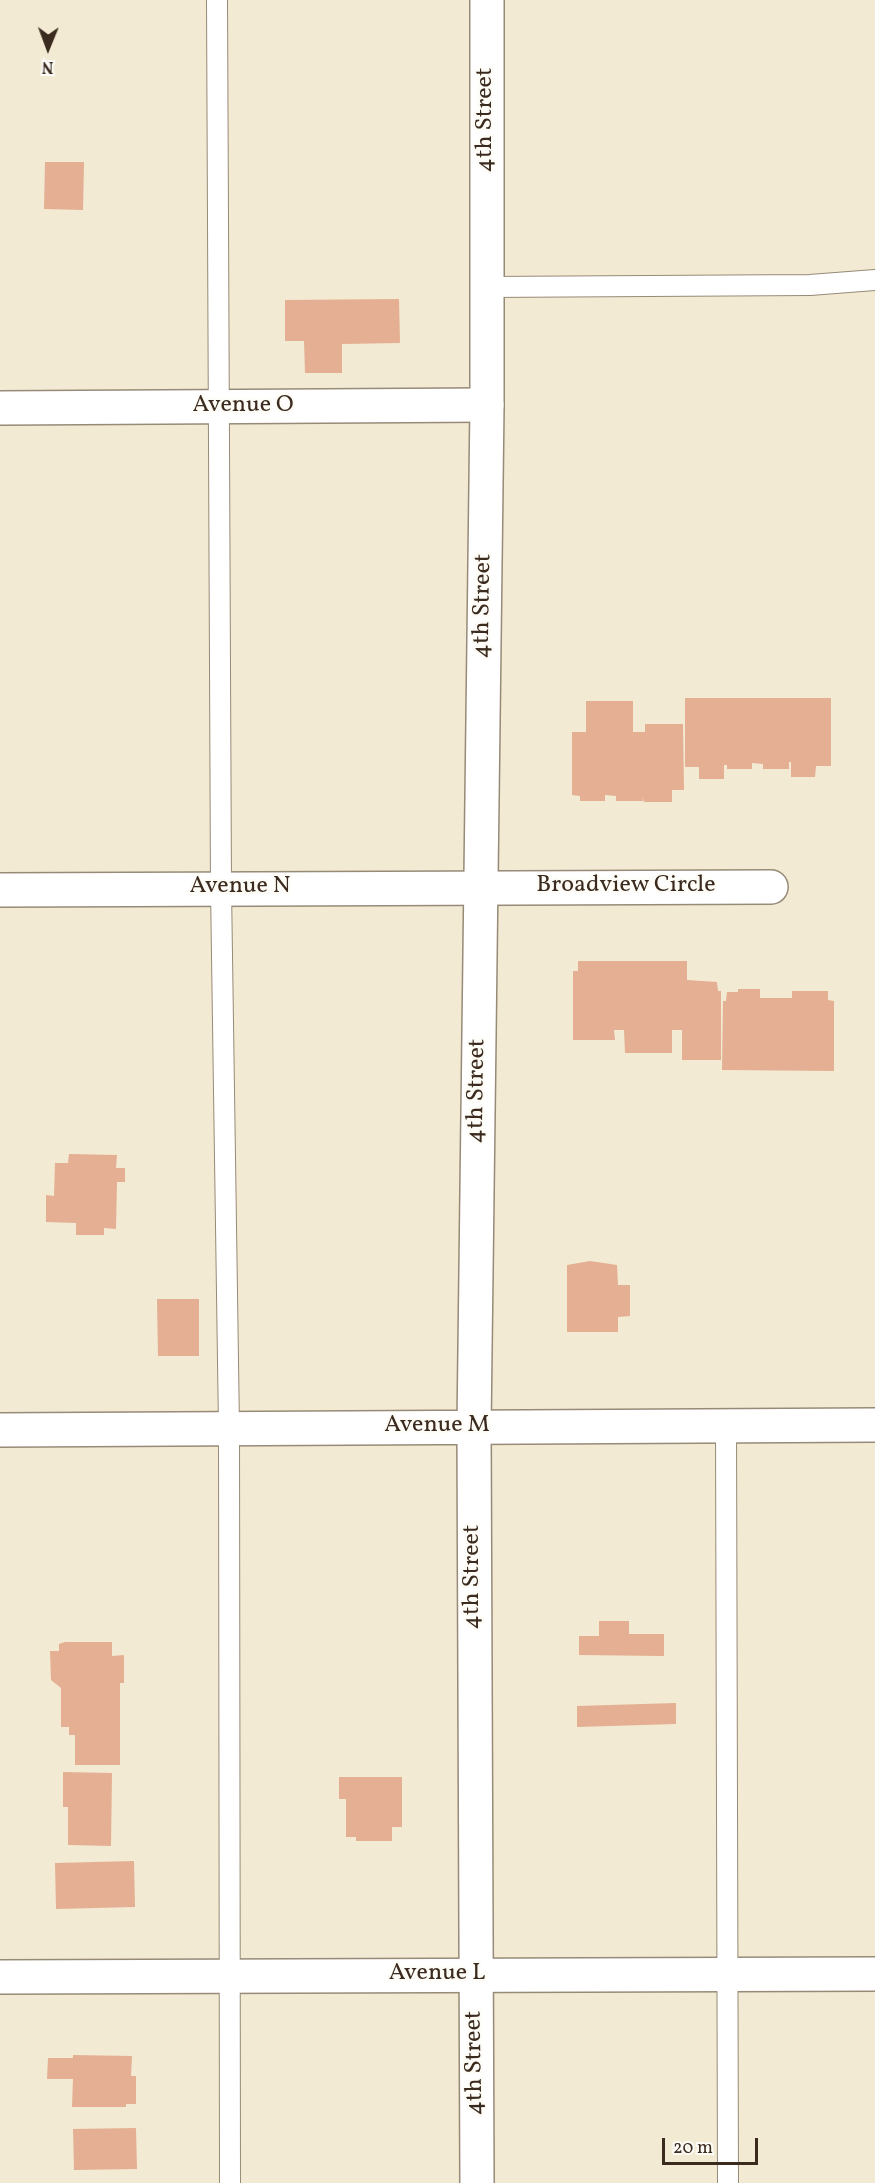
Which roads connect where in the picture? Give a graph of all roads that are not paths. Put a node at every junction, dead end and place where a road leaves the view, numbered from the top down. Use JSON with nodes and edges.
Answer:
{"nodes":[{"id":1,"x":217,"y":0,"type":"edge"},
{"id":2,"x":487,"y":0,"type":"edge"},
{"id":3,"x":875,"y":280,"type":"edge"},
{"id":4,"x":487,"y":287,"type":"junction"},
{"id":5,"x":487,"y":405,"type":"junction"},
{"id":6,"x":219,"y":407,"type":"junction"},
{"id":7,"x":0,"y":408,"type":"edge"},
{"id":8,"x":481,"y":887,"type":"junction"},
{"id":9,"x":771,"y":887,"type":"dead end"},
{"id":10,"x":221,"y":888,"type":"junction"},
{"id":11,"x":0,"y":890,"type":"edge"},
{"id":12,"x":726,"y":1425,"type":"junction"},
{"id":13,"x":875,"y":1425,"type":"edge"},
{"id":14,"x":474,"y":1427,"type":"junction"},
{"id":15,"x":230,"y":1428,"type":"junction"},
{"id":16,"x":0,"y":1430,"type":"edge"},
{"id":17,"x":726,"y":1974,"type":"junction"},
{"id":18,"x":875,"y":1974,"type":"edge"},
{"id":19,"x":475,"y":1975,"type":"junction"},
{"id":20,"x":230,"y":1976,"type":"junction"},
{"id":21,"x":0,"y":1977,"type":"edge"},
{"id":22,"x":230,"y":2183,"type":"edge"},
{"id":23,"x":477,"y":2183,"type":"edge"},
{"id":24,"x":728,"y":2183,"type":"edge"}],
"edges":[{"from":1,"to":6,"type":"lane"},
{"from":2,"to":4,"type":"street","name":"4th Street"},
{"from":3,"to":4,"type":"lane"},
{"from":4,"to":5,"type":"street","name":"4th Street"},
{"from":5,"to":6,"type":"street","name":"Avenue O"},
{"from":5,"to":8,"type":"street","name":"4th Street"},
{"from":6,"to":7,"type":"street","name":"Avenue O"},
{"from":6,"to":10,"type":"lane"},
{"from":8,"to":9,"type":"street","name":"Broadview Circle"},
{"from":8,"to":10,"type":"street","name":"Avenue N"},
{"from":8,"to":14,"type":"street","name":"4th Street"},
{"from":10,"to":11,"type":"street","name":"Avenue N"},
{"from":10,"to":15,"type":"lane"},
{"from":12,"to":13,"type":"street","name":"Avenue M"},
{"from":12,"to":14,"type":"street","name":"Avenue M"},
{"from":12,"to":17,"type":"lane"},
{"from":14,"to":15,"type":"street","name":"Avenue M"},
{"from":14,"to":19,"type":"street","name":"4th Street"},
{"from":15,"to":16,"type":"street","name":"Avenue M"},
{"from":15,"to":20,"type":"lane"},
{"from":17,"to":18,"type":"street","name":"Avenue L"},
{"from":17,"to":19,"type":"street","name":"Avenue L"},
{"from":17,"to":24,"type":"lane"},
{"from":19,"to":20,"type":"street","name":"Avenue L"},
{"from":19,"to":23,"type":"street","name":"4th Street"},
{"from":20,"to":21,"type":"street","name":"Avenue L"},
{"from":20,"to":22,"type":"lane"}]}
